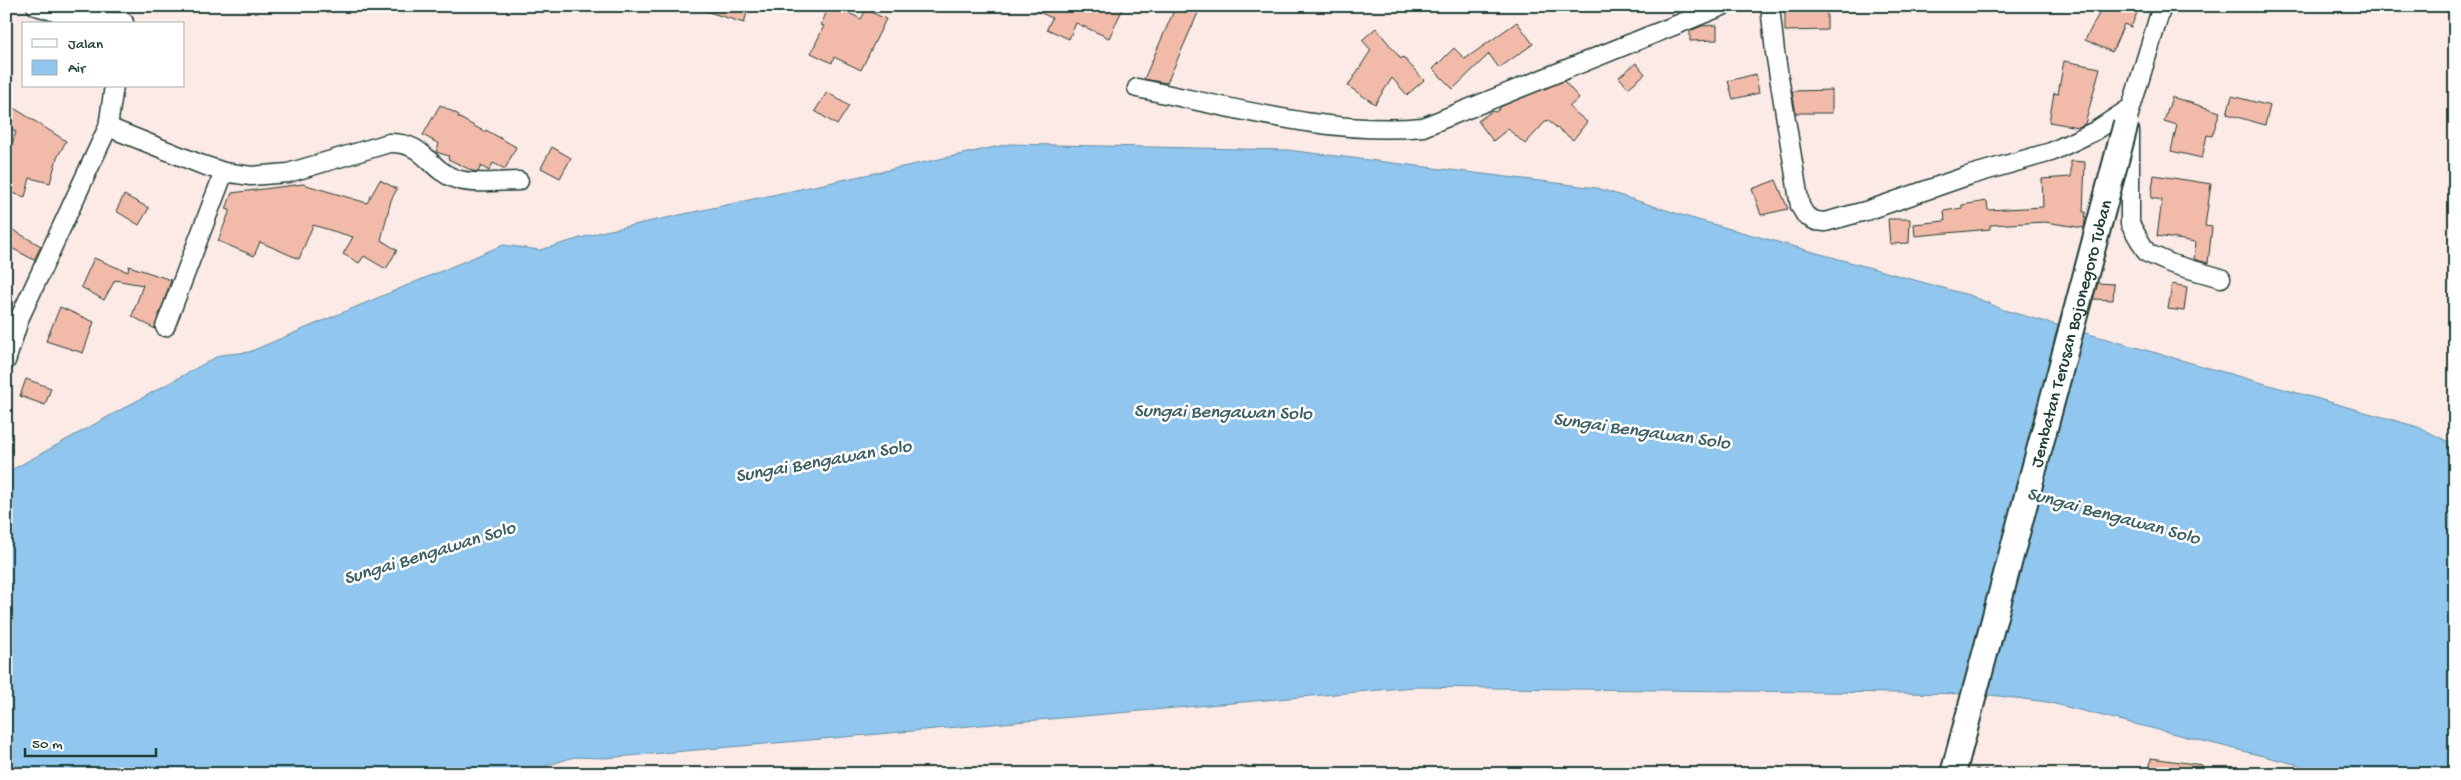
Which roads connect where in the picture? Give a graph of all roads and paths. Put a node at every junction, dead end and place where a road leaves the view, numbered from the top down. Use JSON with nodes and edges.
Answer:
{"nodes":[{"id":1,"x":36,"y":6,"type":"edge"},
{"id":2,"x":1723,"y":6,"type":"edge"},
{"id":3,"x":1770,"y":6,"type":"edge"},
{"id":4,"x":2162,"y":6,"type":"edge"},
{"id":5,"x":125,"y":17,"type":"edge"},
{"id":6,"x":114,"y":88,"type":"edge"},
{"id":7,"x":1137,"y":88,"type":"dead end"},
{"id":8,"x":2128,"y":116,"type":"junction"},
{"id":9,"x":108,"y":126,"type":"junction"},
{"id":10,"x":224,"y":172,"type":"junction"},
{"id":11,"x":519,"y":181,"type":"dead end"},
{"id":12,"x":2221,"y":278,"type":"dead end"},
{"id":13,"x":165,"y":327,"type":"dead end"},
{"id":14,"x":6,"y":361,"type":"edge"},
{"id":15,"x":1952,"y":774,"type":"edge"}],
"edges":[{"from":1,"to":5,"type":"street"},
{"from":2,"to":7,"type":"street"},
{"from":3,"to":8,"type":"street"},
{"from":4,"to":8,"type":"street"},
{"from":6,"to":9,"type":"street"},
{"from":8,"to":12,"type":"street"},
{"from":8,"to":15,"type":"street","name":"Jembatan Terusan Bojonegoro Tuban","bridge":true},
{"from":9,"to":10,"type":"street"},
{"from":9,"to":14,"type":"street"},
{"from":10,"to":11,"type":"street"},
{"from":10,"to":13,"type":"street"}]}
